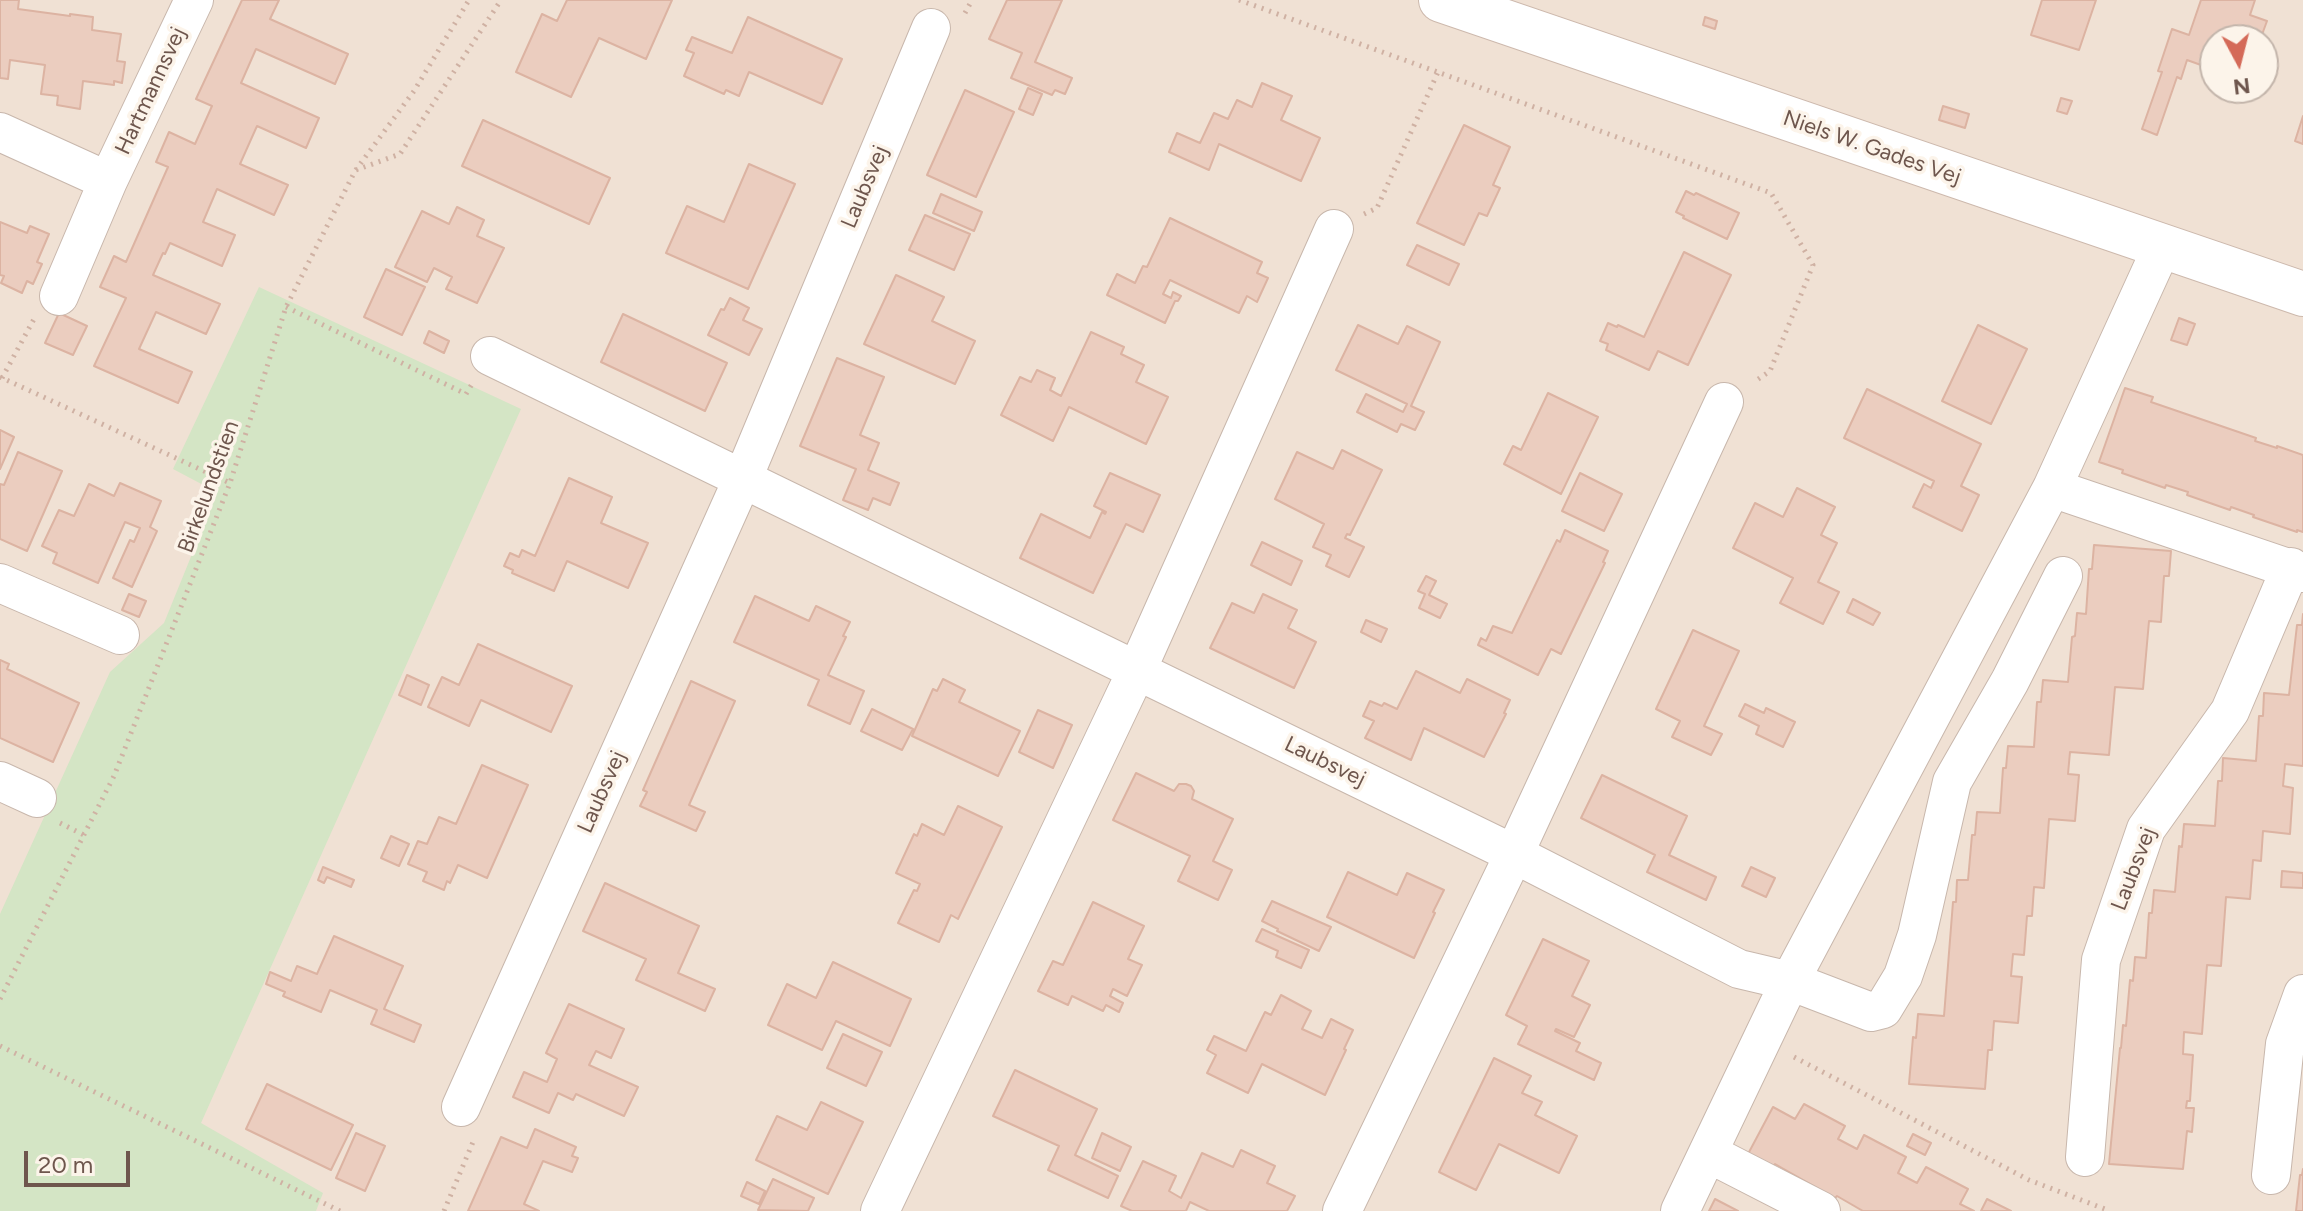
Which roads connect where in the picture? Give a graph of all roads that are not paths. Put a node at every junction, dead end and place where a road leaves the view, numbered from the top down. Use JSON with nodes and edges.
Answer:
{"nodes":[{"id":1,"x":194,"y":0,"type":"edge"},
{"id":2,"x":1441,"y":0,"type":"edge"},
{"id":3,"x":931,"y":28,"type":"dead end"},
{"id":4,"x":0,"y":132,"type":"edge"},
{"id":5,"x":108,"y":181,"type":"junction"},
{"id":6,"x":1334,"y":229,"type":"road end"},
{"id":7,"x":2162,"y":247,"type":"junction"},
{"id":8,"x":2303,"y":294,"type":"edge"},
{"id":9,"x":59,"y":296,"type":"road end"},
{"id":10,"x":490,"y":356,"type":"road end"},
{"id":11,"x":1724,"y":402,"type":"road end"},
{"id":12,"x":743,"y":478,"type":"junction"},
{"id":13,"x":2052,"y":488,"type":"junction"},
{"id":14,"x":2297,"y":570,"type":"edge"},
{"id":15,"x":2063,"y":576,"type":"dead end"},
{"id":16,"x":0,"y":583,"type":"edge"},
{"id":17,"x":120,"y":635,"type":"dead end"},
{"id":18,"x":1137,"y":670,"type":"junction"},
{"id":19,"x":0,"y":781,"type":"edge"},
{"id":20,"x":37,"y":798,"type":"dead end"},
{"id":21,"x":1514,"y":854,"type":"junction"},
{"id":22,"x":1790,"y":981,"type":"junction"},
{"id":23,"x":2303,"y":994,"type":"edge"},
{"id":24,"x":461,"y":1107,"type":"road end"},
{"id":25,"x":1708,"y":1153,"type":"junction"},
{"id":26,"x":2085,"y":1157,"type":"dead end"},
{"id":27,"x":2271,"y":1175,"type":"dead end"},
{"id":28,"x":880,"y":1211,"type":"edge"},
{"id":29,"x":1342,"y":1211,"type":"edge"},
{"id":30,"x":1680,"y":1211,"type":"edge"},
{"id":31,"x":1821,"y":1211,"type":"edge"}],
"edges":[{"from":1,"to":5,"type":"street","name":"Hartmannsvej"},
{"from":2,"to":7,"type":"street","name":"Niels W. Gades Vej"},
{"from":3,"to":12,"type":"street","name":"Laubsvej"},
{"from":4,"to":5,"type":"street","name":"Hartmannsvej"},
{"from":5,"to":9,"type":"street","name":"Hartmannsvej"},
{"from":6,"to":18,"type":"street"},
{"from":7,"to":8,"type":"street","name":"Niels W. Gades Vej"},
{"from":7,"to":13,"type":"street"},
{"from":10,"to":12,"type":"street","name":"Laubsvej"},
{"from":11,"to":21,"type":"street"},
{"from":12,"to":18,"type":"street","name":"Laubsvej"},
{"from":12,"to":24,"type":"street","name":"Laubsvej"},
{"from":13,"to":14,"type":"street","name":"Laubsvej"},
{"from":13,"to":22,"type":"street"},
{"from":14,"to":26,"type":"street","name":"Laubsvej"},
{"from":15,"to":22,"type":"street","name":"Laubsvej"},
{"from":16,"to":17,"type":"street"},
{"from":18,"to":21,"type":"street","name":"Laubsvej"},
{"from":18,"to":28,"type":"street"},
{"from":19,"to":20,"type":"street"},
{"from":21,"to":22,"type":"street","name":"Laubsvej"},
{"from":21,"to":29,"type":"street"},
{"from":22,"to":25,"type":"street"},
{"from":23,"to":27,"type":"street"},
{"from":25,"to":30,"type":"street"},
{"from":25,"to":31,"type":"street"}]}
